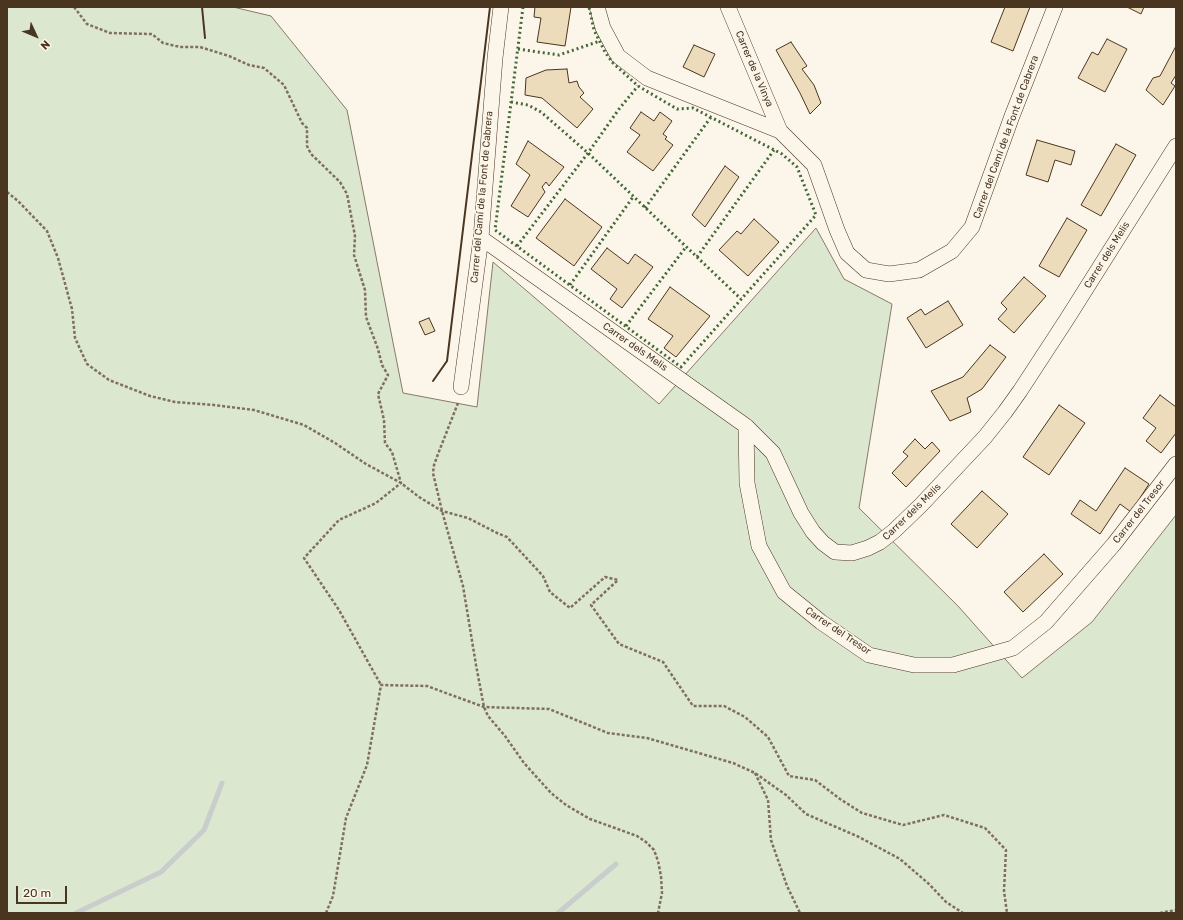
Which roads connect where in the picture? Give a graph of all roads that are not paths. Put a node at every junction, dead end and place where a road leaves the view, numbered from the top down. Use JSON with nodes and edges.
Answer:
{"nodes":[{"id":1,"x":501,"y":7,"type":"edge"},
{"id":2,"x":597,"y":7,"type":"edge"},
{"id":3,"x":728,"y":7,"type":"edge"},
{"id":4,"x":1055,"y":7,"type":"edge"},
{"id":5,"x":780,"y":131,"type":"junction"},
{"id":6,"x":1176,"y":146,"type":"edge"},
{"id":7,"x":481,"y":238,"type":"junction"},
{"id":8,"x":460,"y":387,"type":"road end"},
{"id":9,"x":746,"y":426,"type":"junction"},
{"id":10,"x":1176,"y":464,"type":"edge"}],
"edges":[{"from":1,"to":7,"type":"street","name":"Carrer del Camí de la Font de Cabrera"},
{"from":2,"to":5,"type":"street","name":"Carrer del Camí de la Font de Cabrera"},
{"from":3,"to":5,"type":"street","name":"Carrer de la Vinya"},
{"from":4,"to":5,"type":"street","name":"Carrer del Camí de la Font de Cabrera"},
{"from":6,"to":9,"type":"street","name":"Carrer dels Melis"},
{"from":7,"to":8,"type":"street","name":"Carrer del Camí de la Font de Cabrera"},
{"from":7,"to":9,"type":"street","name":"Carrer dels Melis"},
{"from":9,"to":10,"type":"street","name":"Carrer del Tresor"}]}
